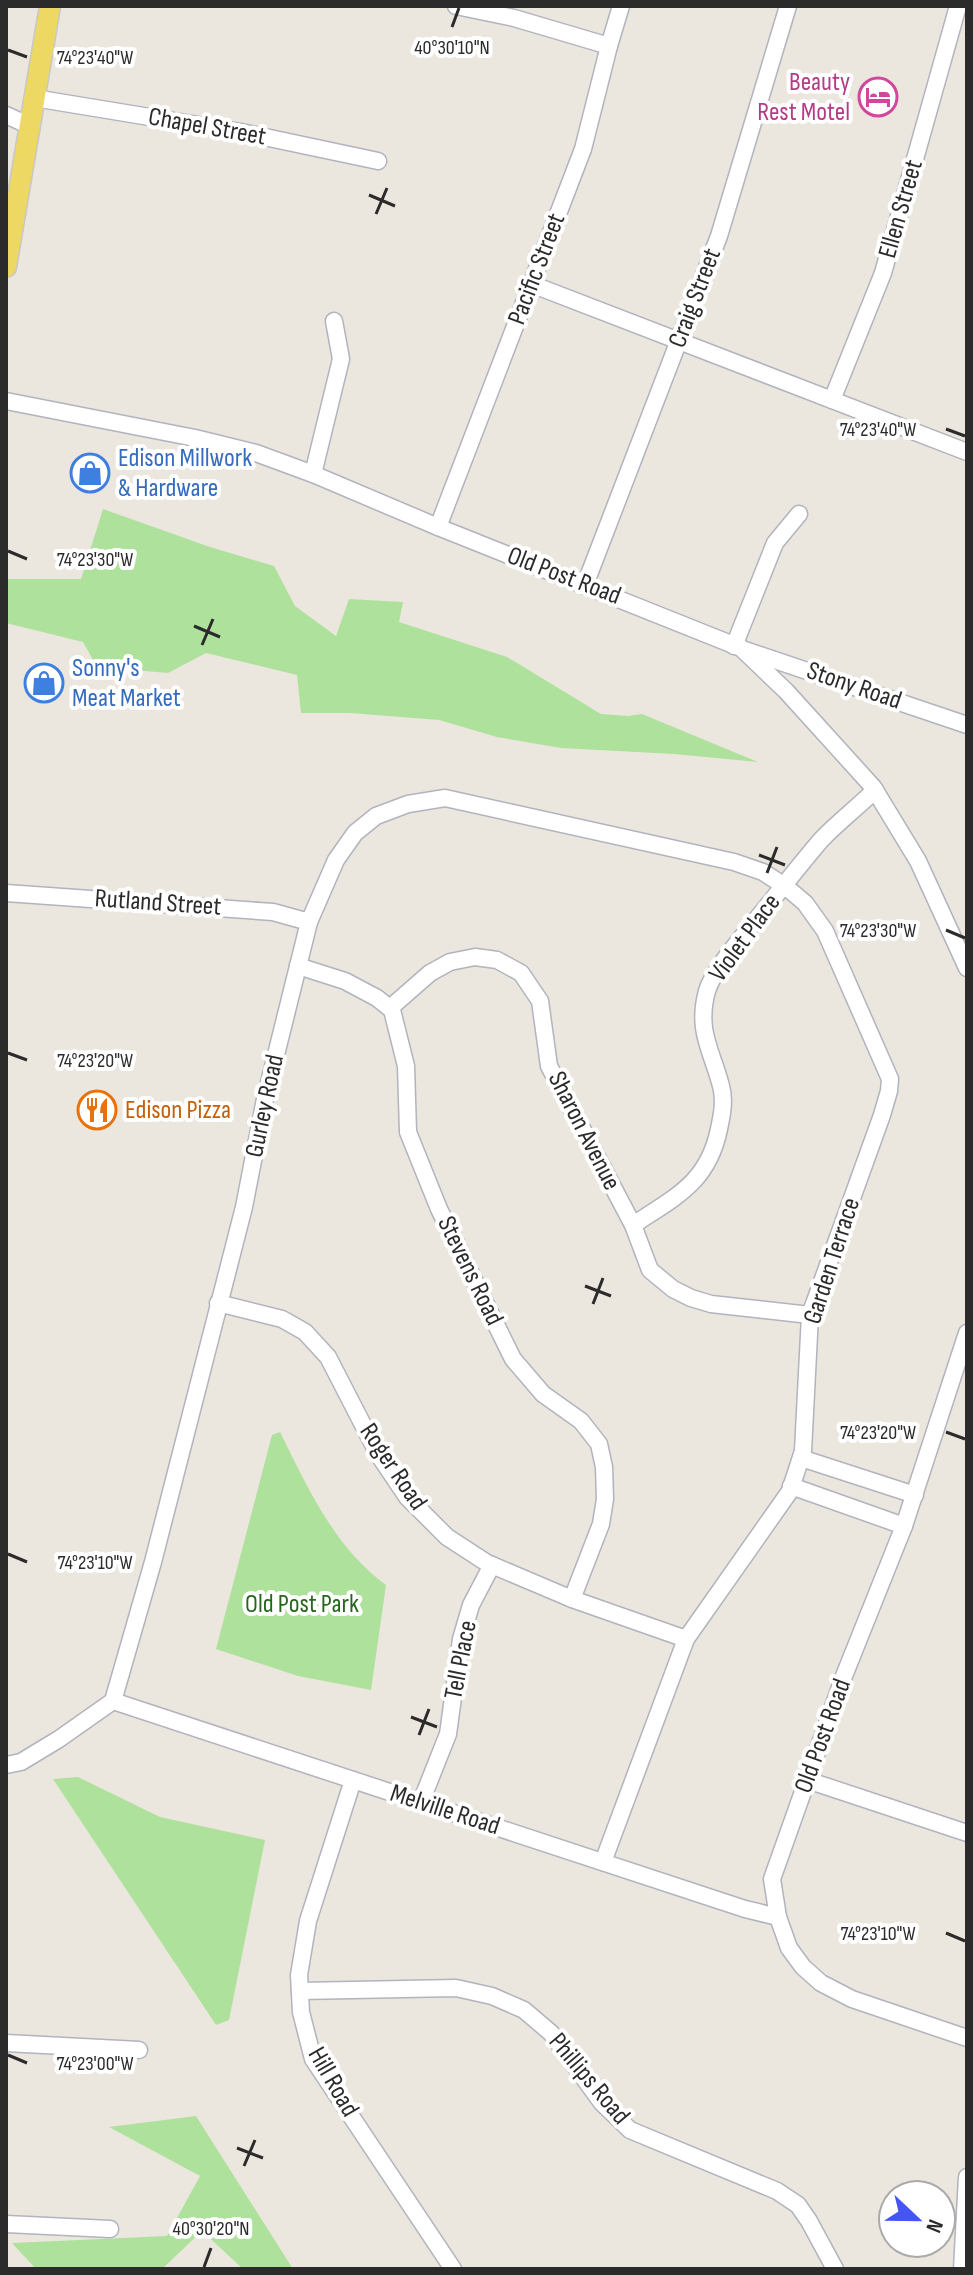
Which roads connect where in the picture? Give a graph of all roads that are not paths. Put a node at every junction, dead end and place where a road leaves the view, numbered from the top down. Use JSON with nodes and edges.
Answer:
{"nodes":[{"id":1,"x":50,"y":6,"type":"edge"},
{"id":2,"x":621,"y":6,"type":"edge"},
{"id":3,"x":788,"y":6,"type":"edge"},
{"id":4,"x":465,"y":7,"type":"edge"},
{"id":5,"x":961,"y":11,"type":"edge"},
{"id":6,"x":609,"y":46,"type":"junction"},
{"id":7,"x":34,"y":98,"type":"junction"},
{"id":8,"x":6,"y":115,"type":"edge"},
{"id":9,"x":30,"y":126,"type":"junction"},
{"id":10,"x":378,"y":161,"type":"dead end"},
{"id":11,"x":6,"y":267,"type":"edge"},
{"id":12,"x":531,"y":284,"type":"junction"},
{"id":13,"x":334,"y":321,"type":"dead end"},
{"id":14,"x":678,"y":341,"type":"junction"},
{"id":15,"x":832,"y":400,"type":"junction"},
{"id":16,"x":6,"y":401,"type":"edge"},
{"id":17,"x":967,"y":452,"type":"edge"},
{"id":18,"x":313,"y":474,"type":"junction"},
{"id":19,"x":799,"y":514,"type":"dead end"},
{"id":20,"x":438,"y":527,"type":"junction"},
{"id":21,"x":585,"y":585,"type":"junction"},
{"id":22,"x":738,"y":647,"type":"junction"},
{"id":23,"x":967,"y":725,"type":"edge"},
{"id":24,"x":875,"y":790,"type":"junction"},
{"id":25,"x":784,"y":886,"type":"junction"},
{"id":26,"x":6,"y":893,"type":"edge"},
{"id":27,"x":309,"y":922,"type":"junction"},
{"id":28,"x":298,"y":966,"type":"junction"},
{"id":29,"x":967,"y":968,"type":"edge"},
{"id":30,"x":390,"y":1008,"type":"junction"},
{"id":31,"x":633,"y":1225,"type":"junction"},
{"id":32,"x":218,"y":1303,"type":"junction"},
{"id":33,"x":810,"y":1315,"type":"junction"},
{"id":34,"x":967,"y":1333,"type":"edge"},
{"id":35,"x":801,"y":1458,"type":"junction"},
{"id":36,"x":791,"y":1486,"type":"junction"},
{"id":37,"x":915,"y":1495,"type":"junction"},
{"id":38,"x":904,"y":1526,"type":"junction"},
{"id":39,"x":492,"y":1565,"type":"junction"},
{"id":40,"x":572,"y":1599,"type":"junction"},
{"id":41,"x":686,"y":1639,"type":"junction"},
{"id":42,"x":113,"y":1701,"type":"junction"},
{"id":43,"x":6,"y":1765,"type":"edge"},
{"id":44,"x":353,"y":1780,"type":"junction"},
{"id":45,"x":807,"y":1780,"type":"junction"},
{"id":46,"x":421,"y":1802,"type":"junction"},
{"id":47,"x":967,"y":1833,"type":"edge"},
{"id":48,"x":603,"y":1862,"type":"junction"},
{"id":49,"x":778,"y":1917,"type":"junction"},
{"id":50,"x":300,"y":1991,"type":"junction"},
{"id":51,"x":967,"y":2038,"type":"edge"},
{"id":52,"x":6,"y":2043,"type":"edge"},
{"id":53,"x":139,"y":2050,"type":"dead end"},
{"id":54,"x":967,"y":2177,"type":"edge"},
{"id":55,"x":6,"y":2224,"type":"edge"},
{"id":56,"x":110,"y":2229,"type":"dead end"},
{"id":57,"x":453,"y":2269,"type":"edge"},
{"id":58,"x":835,"y":2269,"type":"edge"},
{"id":59,"x":962,"y":2269,"type":"edge"}],
"edges":[{"from":1,"to":7,"type":"main road"},
{"from":2,"to":6,"type":"street","name":"Pacific Street"},
{"from":3,"to":14,"type":"street","name":"Craig Street"},
{"from":4,"to":6,"type":"street"},
{"from":5,"to":15,"type":"street","name":"Ellen Street"},
{"from":6,"to":12,"type":"street","name":"Pacific Street"},
{"from":7,"to":9,"type":"main road"},
{"from":7,"to":10,"type":"street","name":"Chapel Street"},
{"from":8,"to":9,"type":"street"},
{"from":9,"to":11,"type":"main road"},
{"from":12,"to":14,"type":"street"},
{"from":12,"to":20,"type":"street","name":"Pacific Street"},
{"from":13,"to":18,"type":"street"},
{"from":14,"to":15,"type":"street"},
{"from":14,"to":21,"type":"street","name":"Craig Street"},
{"from":15,"to":17,"type":"street"},
{"from":16,"to":18,"type":"street","name":"Old Post Road"},
{"from":18,"to":20,"type":"street","name":"Old Post Road"},
{"from":19,"to":22,"type":"street"},
{"from":20,"to":21,"type":"street","name":"Old Post Road"},
{"from":21,"to":22,"type":"street","name":"Old Post Road"},
{"from":22,"to":23,"type":"street","name":"Stony Road"},
{"from":22,"to":24,"type":"street","name":"Old Post Road"},
{"from":24,"to":25,"type":"street","name":"Violet Place"},
{"from":24,"to":29,"type":"street","name":"Old Post Road"},
{"from":25,"to":27,"type":"street","name":"Gurley Road"},
{"from":25,"to":31,"type":"street","name":"Violet Place"},
{"from":25,"to":33,"type":"street","name":"Garden Terrace"},
{"from":26,"to":27,"type":"street","name":"Rutland Street"},
{"from":27,"to":28,"type":"street","name":"Gurley Road"},
{"from":28,"to":30,"type":"street"},
{"from":28,"to":32,"type":"street","name":"Gurley Road"},
{"from":30,"to":31,"type":"street","name":"Sharon Avenue"},
{"from":30,"to":40,"type":"street","name":"Stevens Road"},
{"from":31,"to":33,"type":"street","name":"Sharon Avenue"},
{"from":32,"to":39,"type":"street","name":"Roger Road"},
{"from":32,"to":42,"type":"street","name":"Gurley Road"},
{"from":33,"to":35,"type":"street","name":"Garden Terrace"},
{"from":34,"to":37,"type":"street","name":"Old Post Road"},
{"from":35,"to":36,"type":"street","name":"Garden Terrace"},
{"from":35,"to":37,"type":"street"},
{"from":36,"to":38,"type":"street"},
{"from":36,"to":41,"type":"street","name":"Garden Terrace"},
{"from":37,"to":38,"type":"street","name":"Old Post Road"},
{"from":38,"to":45,"type":"street","name":"Old Post Road"},
{"from":39,"to":40,"type":"street","name":"Roger Road"},
{"from":39,"to":46,"type":"street","name":"Tell Place"},
{"from":40,"to":41,"type":"street","name":"Roger Road"},
{"from":41,"to":48,"type":"street","name":"Garden Terrace"},
{"from":42,"to":43,"type":"street"},
{"from":42,"to":44,"type":"street","name":"Melville Road"},
{"from":44,"to":46,"type":"street","name":"Melville Road"},
{"from":44,"to":50,"type":"street","name":"Hill Road"},
{"from":45,"to":47,"type":"street"},
{"from":45,"to":49,"type":"street","name":"Old Post Road"},
{"from":46,"to":48,"type":"street","name":"Melville Road"},
{"from":48,"to":49,"type":"street","name":"Melville Road"},
{"from":49,"to":51,"type":"street","name":"Old Post Road"},
{"from":50,"to":57,"type":"street","name":"Hill Road"},
{"from":50,"to":58,"type":"street","name":"Phillips Road"},
{"from":52,"to":53,"type":"street"},
{"from":54,"to":59,"type":"street"},
{"from":55,"to":56,"type":"street"}]}
